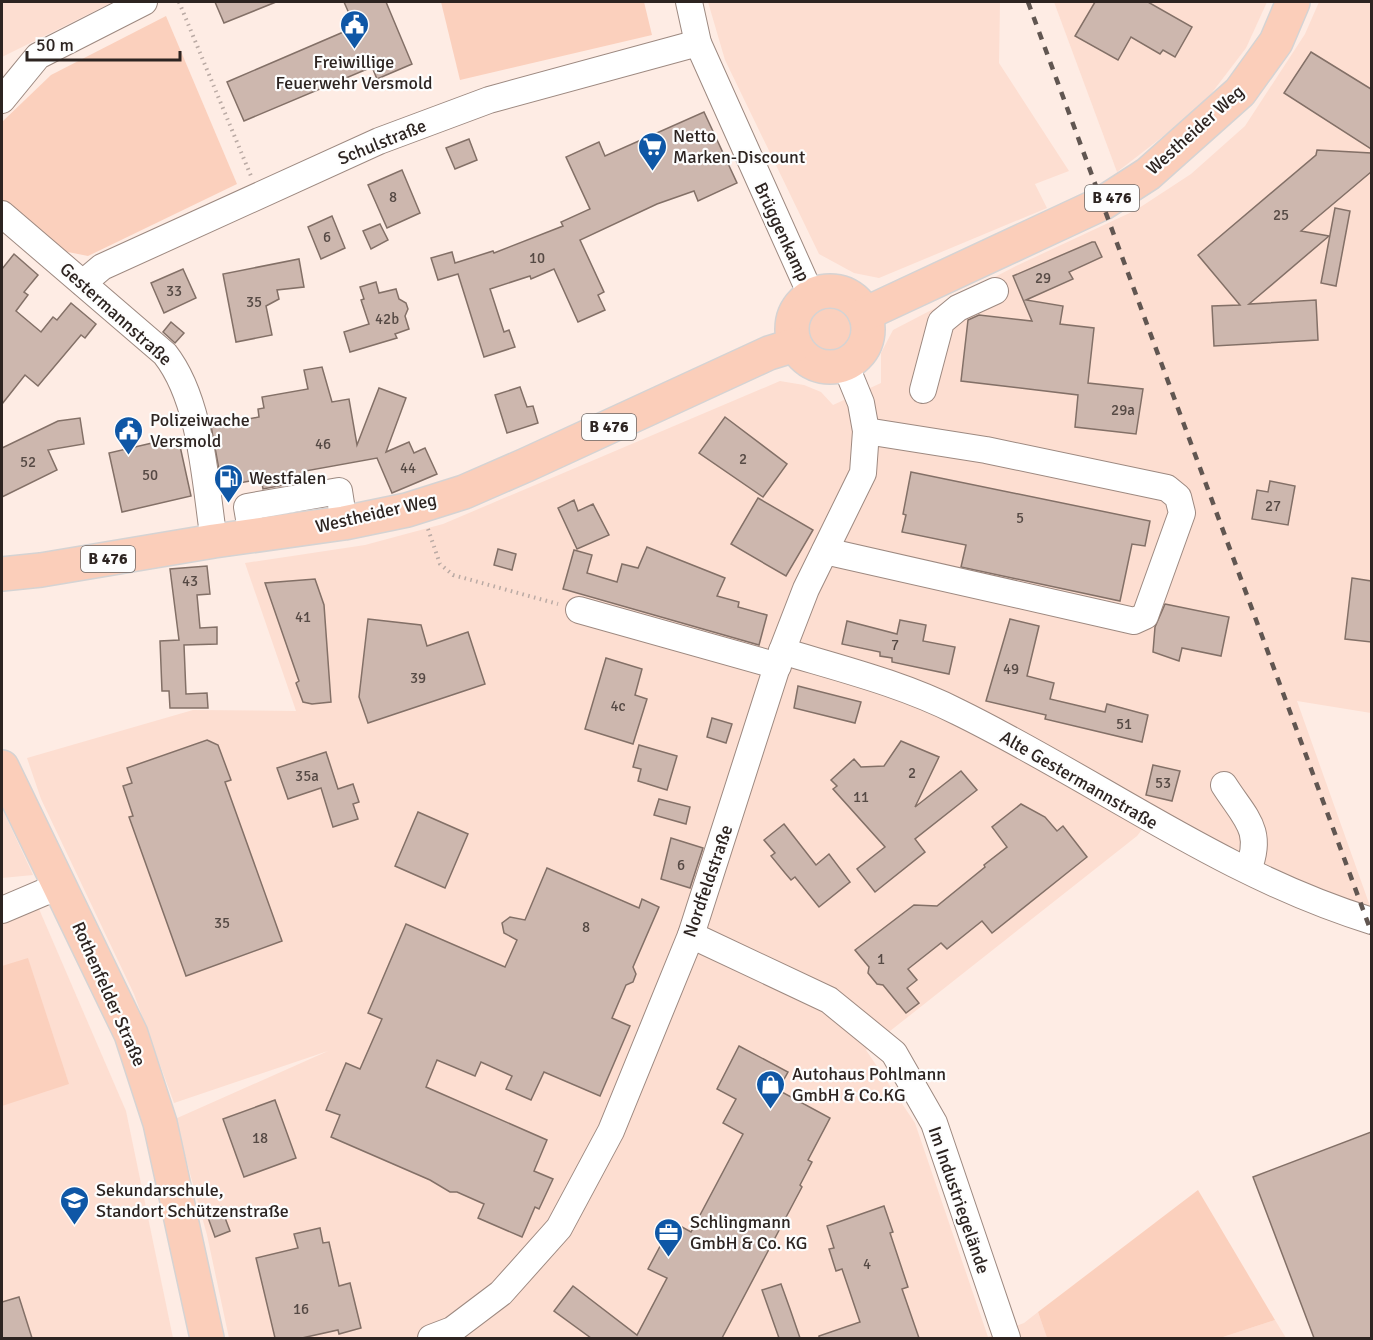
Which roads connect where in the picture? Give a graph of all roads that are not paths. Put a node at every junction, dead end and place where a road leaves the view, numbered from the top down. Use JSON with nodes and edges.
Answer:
{"nodes":[{"id":1,"x":144,"y":2,"type":"edge"},
{"id":2,"x":689,"y":2,"type":"edge"},
{"id":3,"x":1293,"y":2,"type":"edge"},
{"id":4,"x":698,"y":42,"type":"junction"},
{"id":5,"x":2,"y":100,"type":"edge"},
{"id":6,"x":2,"y":214,"type":"edge"},
{"id":7,"x":938,"y":279,"type":"junction"},
{"id":8,"x":83,"y":283,"type":"junction"},
{"id":9,"x":995,"y":291,"type":"dead end"},
{"id":10,"x":811,"y":295,"type":"junction"},
{"id":11,"x":958,"y":308,"type":"junction"},
{"id":12,"x":865,"y":314,"type":"junction"},
{"id":13,"x":795,"y":345,"type":"junction"},
{"id":14,"x":845,"y":364,"type":"junction"},
{"id":15,"x":923,"y":390,"type":"dead end"},
{"id":16,"x":866,"y":431,"type":"junction"},
{"id":17,"x":214,"y":541,"type":"junction"},
{"id":18,"x":825,"y":551,"type":"junction"},
{"id":19,"x":2,"y":574,"type":"edge"},
{"id":20,"x":579,"y":610,"type":"road end"},
{"id":21,"x":780,"y":658,"type":"junction"},
{"id":22,"x":2,"y":767,"type":"edge"},
{"id":23,"x":1224,"y":785,"type":"dead end"},
{"id":24,"x":1248,"y":870,"type":"junction"},
{"id":25,"x":61,"y":885,"type":"junction"},
{"id":26,"x":2,"y":910,"type":"edge"},
{"id":27,"x":1371,"y":921,"type":"edge"},
{"id":28,"x":690,"y":935,"type":"junction"},
{"id":29,"x":207,"y":1338,"type":"edge"},
{"id":30,"x":431,"y":1338,"type":"edge"},
{"id":31,"x":1007,"y":1338,"type":"edge"}],
"edges":[{"from":1,"to":5,"type":"street"},
{"from":2,"to":4,"type":"street","name":"Brüggenkamp"},
{"from":3,"to":7,"type":"main road","name":"Westheider Weg","number":"B 476"},
{"from":4,"to":8,"type":"street","name":"Schulstraße"},
{"from":4,"to":10,"type":"street","name":"Brüggenkamp"},
{"from":6,"to":8,"type":"street","name":"Gestermannstraße"},
{"from":7,"to":11,"type":"street"},
{"from":7,"to":12,"type":"main road","name":"Westheider Weg","number":"B 476"},
{"from":8,"to":17,"type":"street","name":"Gestermannstraße"},
{"from":9,"to":11,"type":"street"},
{"from":10,"to":12,"type":"main road"},
{"from":10,"to":13,"type":"main road"},
{"from":11,"to":15,"type":"street"},
{"from":12,"to":14,"type":"main road"},
{"from":13,"to":14,"type":"main road"},
{"from":13,"to":17,"type":"main road","name":"Westheider Weg","number":"B 476"},
{"from":14,"to":16,"type":"street","name":"Nordfeldstraße"},
{"from":16,"to":18,"type":"street","name":"Nordfeldstraße"},
{"from":16,"to":18,"type":"street"},
{"from":17,"to":19,"type":"main road","name":"Westheider Weg","number":"B 476"},
{"from":18,"to":21,"type":"street","name":"Nordfeldstraße"},
{"from":20,"to":21,"type":"street","name":"Alte Gestermannstraße"},
{"from":21,"to":24,"type":"street","name":"Alte Gestermannstraße"},
{"from":21,"to":28,"type":"street","name":"Nordfeldstraße"},
{"from":22,"to":25,"type":"main road","name":"Rothenfelder Straße"},
{"from":23,"to":24,"type":"street"},
{"from":24,"to":27,"type":"street","name":"Alte Gestermannstraße"},
{"from":25,"to":26,"type":"street"},
{"from":25,"to":29,"type":"main road","name":"Rothenfelder Straße"},
{"from":28,"to":30,"type":"street","name":"Nordfeldstraße"},
{"from":28,"to":31,"type":"street","name":"Im Industriegelände"}]}
